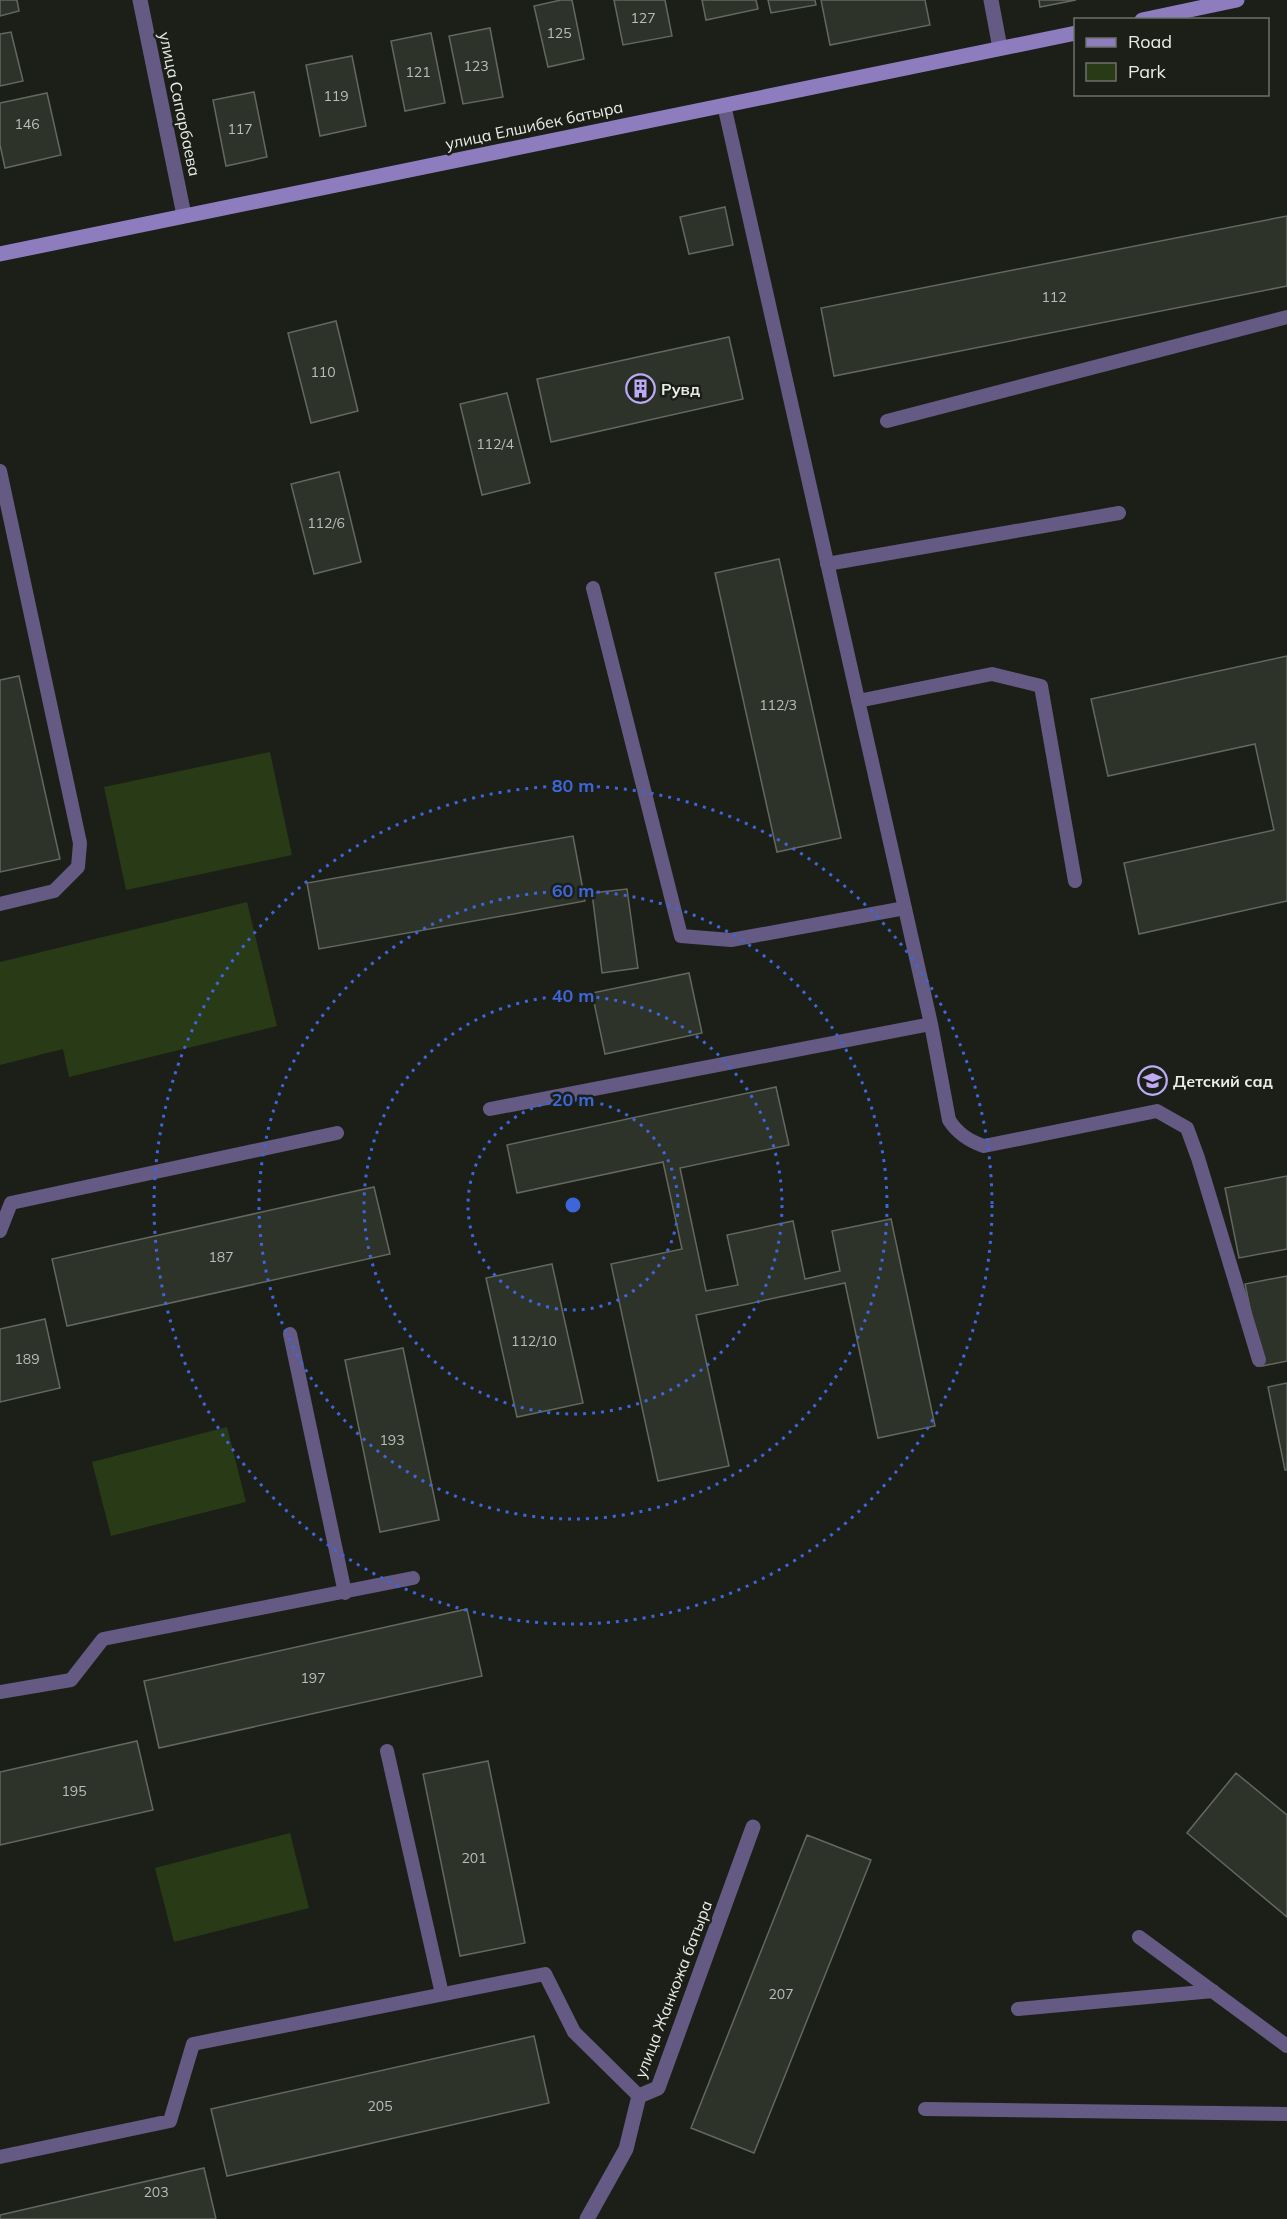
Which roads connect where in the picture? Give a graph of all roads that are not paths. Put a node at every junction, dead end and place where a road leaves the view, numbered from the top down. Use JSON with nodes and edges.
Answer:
{"nodes":[{"id":1,"x":140,"y":0,"type":"edge"},
{"id":2,"x":991,"y":0,"type":"edge"},
{"id":3,"x":1237,"y":0,"type":"edge"},
{"id":4,"x":1152,"y":18,"type":"edge"},
{"id":5,"x":1074,"y":33,"type":"edge"},
{"id":6,"x":1000,"y":48,"type":"junction"},
{"id":7,"x":724,"y":105,"type":"junction"},
{"id":8,"x":184,"y":215,"type":"junction"},
{"id":9,"x":0,"y":254,"type":"edge"},
{"id":10,"x":1287,"y":317,"type":"edge"},
{"id":11,"x":887,"y":421,"type":"dead end"},
{"id":12,"x":0,"y":471,"type":"edge"},
{"id":13,"x":1119,"y":513,"type":"dead end"},
{"id":14,"x":827,"y":564,"type":"junction"},
{"id":15,"x":593,"y":588,"type":"dead end"},
{"id":16,"x":858,"y":701,"type":"junction"},
{"id":17,"x":1075,"y":881,"type":"dead end"},
{"id":18,"x":0,"y":904,"type":"edge"},
{"id":19,"x":905,"y":908,"type":"junction"},
{"id":20,"x":931,"y":1024,"type":"junction"},
{"id":21,"x":490,"y":1109,"type":"dead end"},
{"id":22,"x":337,"y":1133,"type":"dead end"},
{"id":23,"x":0,"y":1231,"type":"edge"},
{"id":24,"x":290,"y":1334,"type":"dead end"},
{"id":25,"x":1259,"y":1360,"type":"dead end"},
{"id":26,"x":412,"y":1578,"type":"dead end"},
{"id":27,"x":345,"y":1593,"type":"junction"},
{"id":28,"x":0,"y":1692,"type":"edge"},
{"id":29,"x":387,"y":1752,"type":"dead end"},
{"id":30,"x":753,"y":1827,"type":"dead end"},
{"id":31,"x":1139,"y":1936,"type":"dead end"},
{"id":32,"x":1213,"y":1991,"type":"junction"},
{"id":33,"x":442,"y":1994,"type":"junction"},
{"id":34,"x":1018,"y":2009,"type":"dead end"},
{"id":35,"x":1287,"y":2046,"type":"edge"},
{"id":36,"x":639,"y":2096,"type":"junction"},
{"id":37,"x":925,"y":2109,"type":"dead end"},
{"id":38,"x":1287,"y":2114,"type":"edge"},
{"id":39,"x":0,"y":2157,"type":"edge"},
{"id":40,"x":587,"y":2219,"type":"edge"}],
"edges":[{"from":1,"to":8,"type":"street","name":"улица Сапарбаева"},
{"from":2,"to":6,"type":"street"},
{"from":3,"to":4,"type":"main road"},
{"from":5,"to":6,"type":"main road","name":"улица Елшибек батыра"},
{"from":6,"to":7,"type":"main road","name":"улица Елшибек батыра"},
{"from":7,"to":8,"type":"main road","name":"улица Елшибек батыра"},
{"from":7,"to":14,"type":"lane"},
{"from":8,"to":9,"type":"main road","name":"улица Елшибек батыра"},
{"from":10,"to":11,"type":"lane"},
{"from":12,"to":18,"type":"lane"},
{"from":13,"to":14,"type":"lane"},
{"from":14,"to":16,"type":"lane"},
{"from":15,"to":19,"type":"lane"},
{"from":16,"to":17,"type":"lane"},
{"from":16,"to":19,"type":"lane"},
{"from":19,"to":20,"type":"lane"},
{"from":20,"to":21,"type":"lane"},
{"from":20,"to":25,"type":"lane"},
{"from":22,"to":23,"type":"lane"},
{"from":24,"to":27,"type":"lane"},
{"from":26,"to":27,"type":"lane"},
{"from":27,"to":28,"type":"lane"},
{"from":29,"to":33,"type":"lane"},
{"from":30,"to":36,"type":"street","name":"улица Жанкожа батыра"},
{"from":31,"to":32,"type":"lane"},
{"from":32,"to":34,"type":"lane"},
{"from":32,"to":35,"type":"lane"},
{"from":33,"to":36,"type":"lane"},
{"from":33,"to":39,"type":"lane"},
{"from":36,"to":40,"type":"street","name":"улица Жанкожа батыра"},
{"from":37,"to":38,"type":"lane"}]}
